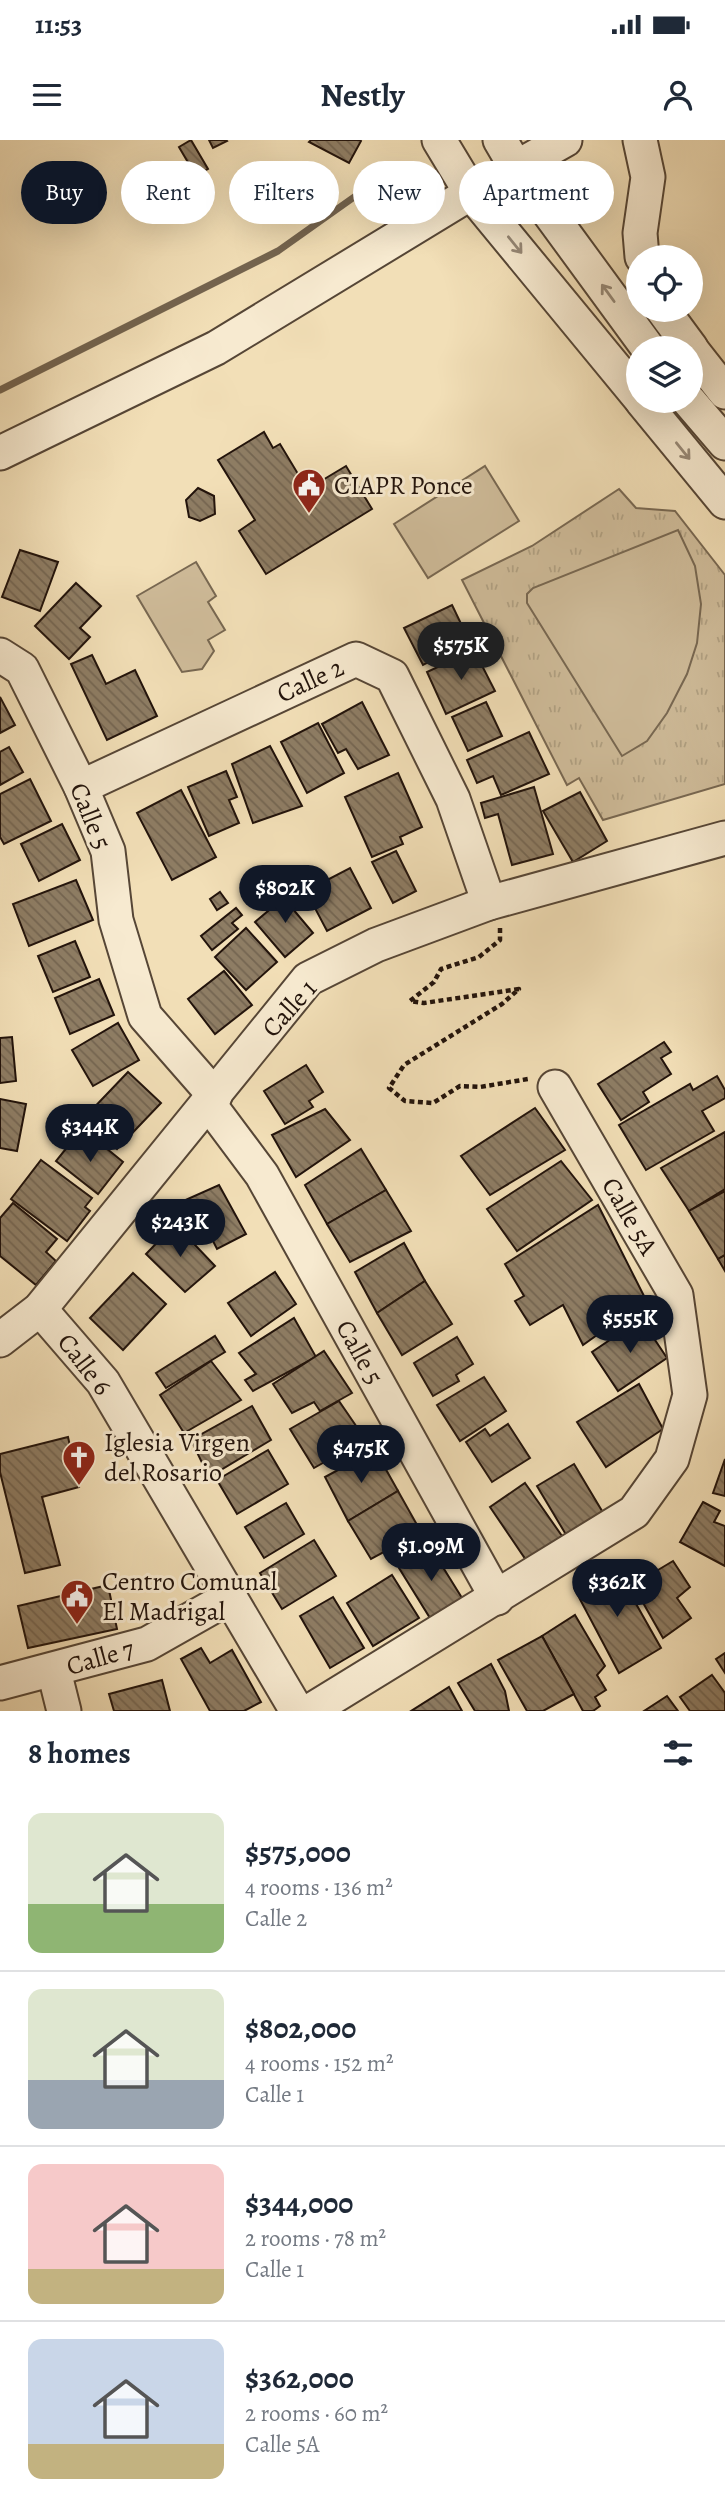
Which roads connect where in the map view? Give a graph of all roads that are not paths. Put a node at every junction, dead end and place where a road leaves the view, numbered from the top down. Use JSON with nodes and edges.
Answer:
{"nodes":[{"id":1,"x":439,"y":140,"type":"edge"},
{"id":2,"x":500,"y":140,"type":"edge"},
{"id":3,"x":565,"y":140,"type":"edge"},
{"id":4,"x":640,"y":140,"type":"edge"},
{"id":5,"x":512,"y":161,"type":"edge"},
{"id":6,"x":530,"y":161,"type":"edge"},
{"id":7,"x":459,"y":173,"type":"edge"},
{"id":8,"x":459,"y":200,"type":"edge"},
{"id":9,"x":496,"y":224,"type":"edge"},
{"id":10,"x":557,"y":224,"type":"edge"},
{"id":11,"x":641,"y":245,"type":"edge"},
{"id":12,"x":639,"y":336,"type":"edge"},
{"id":13,"x":703,"y":364,"type":"edge"},
{"id":14,"x":626,"y":382,"type":"edge"},
{"id":15,"x":725,"y":392,"type":"edge"},
{"id":16,"x":652,"y":413,"type":"edge"},
{"id":17,"x":699,"y":413,"type":"edge"},
{"id":18,"x":725,"y":443,"type":"edge"},
{"id":19,"x":0,"y":453,"type":"edge"},
{"id":20,"x":725,"y":502,"type":"edge"},
{"id":21,"x":0,"y":656,"type":"edge"},
{"id":22,"x":81,"y":787,"type":"junction"},
{"id":23,"x":725,"y":838,"type":"edge"},
{"id":24,"x":496,"y":901,"type":"junction"},
{"id":25,"x":555,"y":1087,"type":"road end"},
{"id":26,"x":212,"y":1100,"type":"junction"},
{"id":27,"x":40,"y":1309,"type":"junction"},
{"id":28,"x":0,"y":1340,"type":"edge"},
{"id":29,"x":230,"y":1597,"type":"junction"},
{"id":30,"x":497,"y":1598,"type":"junction"},
{"id":31,"x":54,"y":1671,"type":"junction"},
{"id":32,"x":0,"y":1683,"type":"edge"},
{"id":33,"x":64,"y":1711,"type":"edge"},
{"id":34,"x":297,"y":1711,"type":"edge"},
{"id":35,"x":310,"y":1711,"type":"edge"}],
"edges":[{"from":1,"to":7,"type":"street"},
{"from":2,"to":5,"type":"street"},
{"from":3,"to":6,"type":"street"},
{"from":4,"to":11,"type":"street"},
{"from":8,"to":19,"type":"street"},
{"from":9,"to":14,"type":"street","one_way":true},
{"from":12,"to":10,"type":"street","one_way":true},
{"from":13,"to":15,"type":"street"},
{"from":16,"to":20,"type":"street","one_way":true},
{"from":17,"to":18,"type":"street"},
{"from":21,"to":22,"type":"street","name":"Calle 5"},
{"from":22,"to":24,"type":"street","name":"Calle 2"},
{"from":22,"to":26,"type":"street","name":"Calle 5"},
{"from":23,"to":24,"type":"street","name":"Calle 1"},
{"from":24,"to":26,"type":"street","name":"Calle 1"},
{"from":25,"to":30,"type":"street","name":"Calle 5A"},
{"from":26,"to":27,"type":"street","name":"Calle 1"},
{"from":26,"to":30,"type":"street","name":"Calle 5"},
{"from":27,"to":28,"type":"street","name":"Calle 1"},
{"from":27,"to":29,"type":"street","name":"Calle 6"},
{"from":29,"to":31,"type":"street","name":"Calle 7"},
{"from":29,"to":34,"type":"street","name":"Calle 6"},
{"from":30,"to":35,"type":"street"},
{"from":31,"to":32,"type":"street","name":"Calle 7"},
{"from":31,"to":33,"type":"street"}]}
